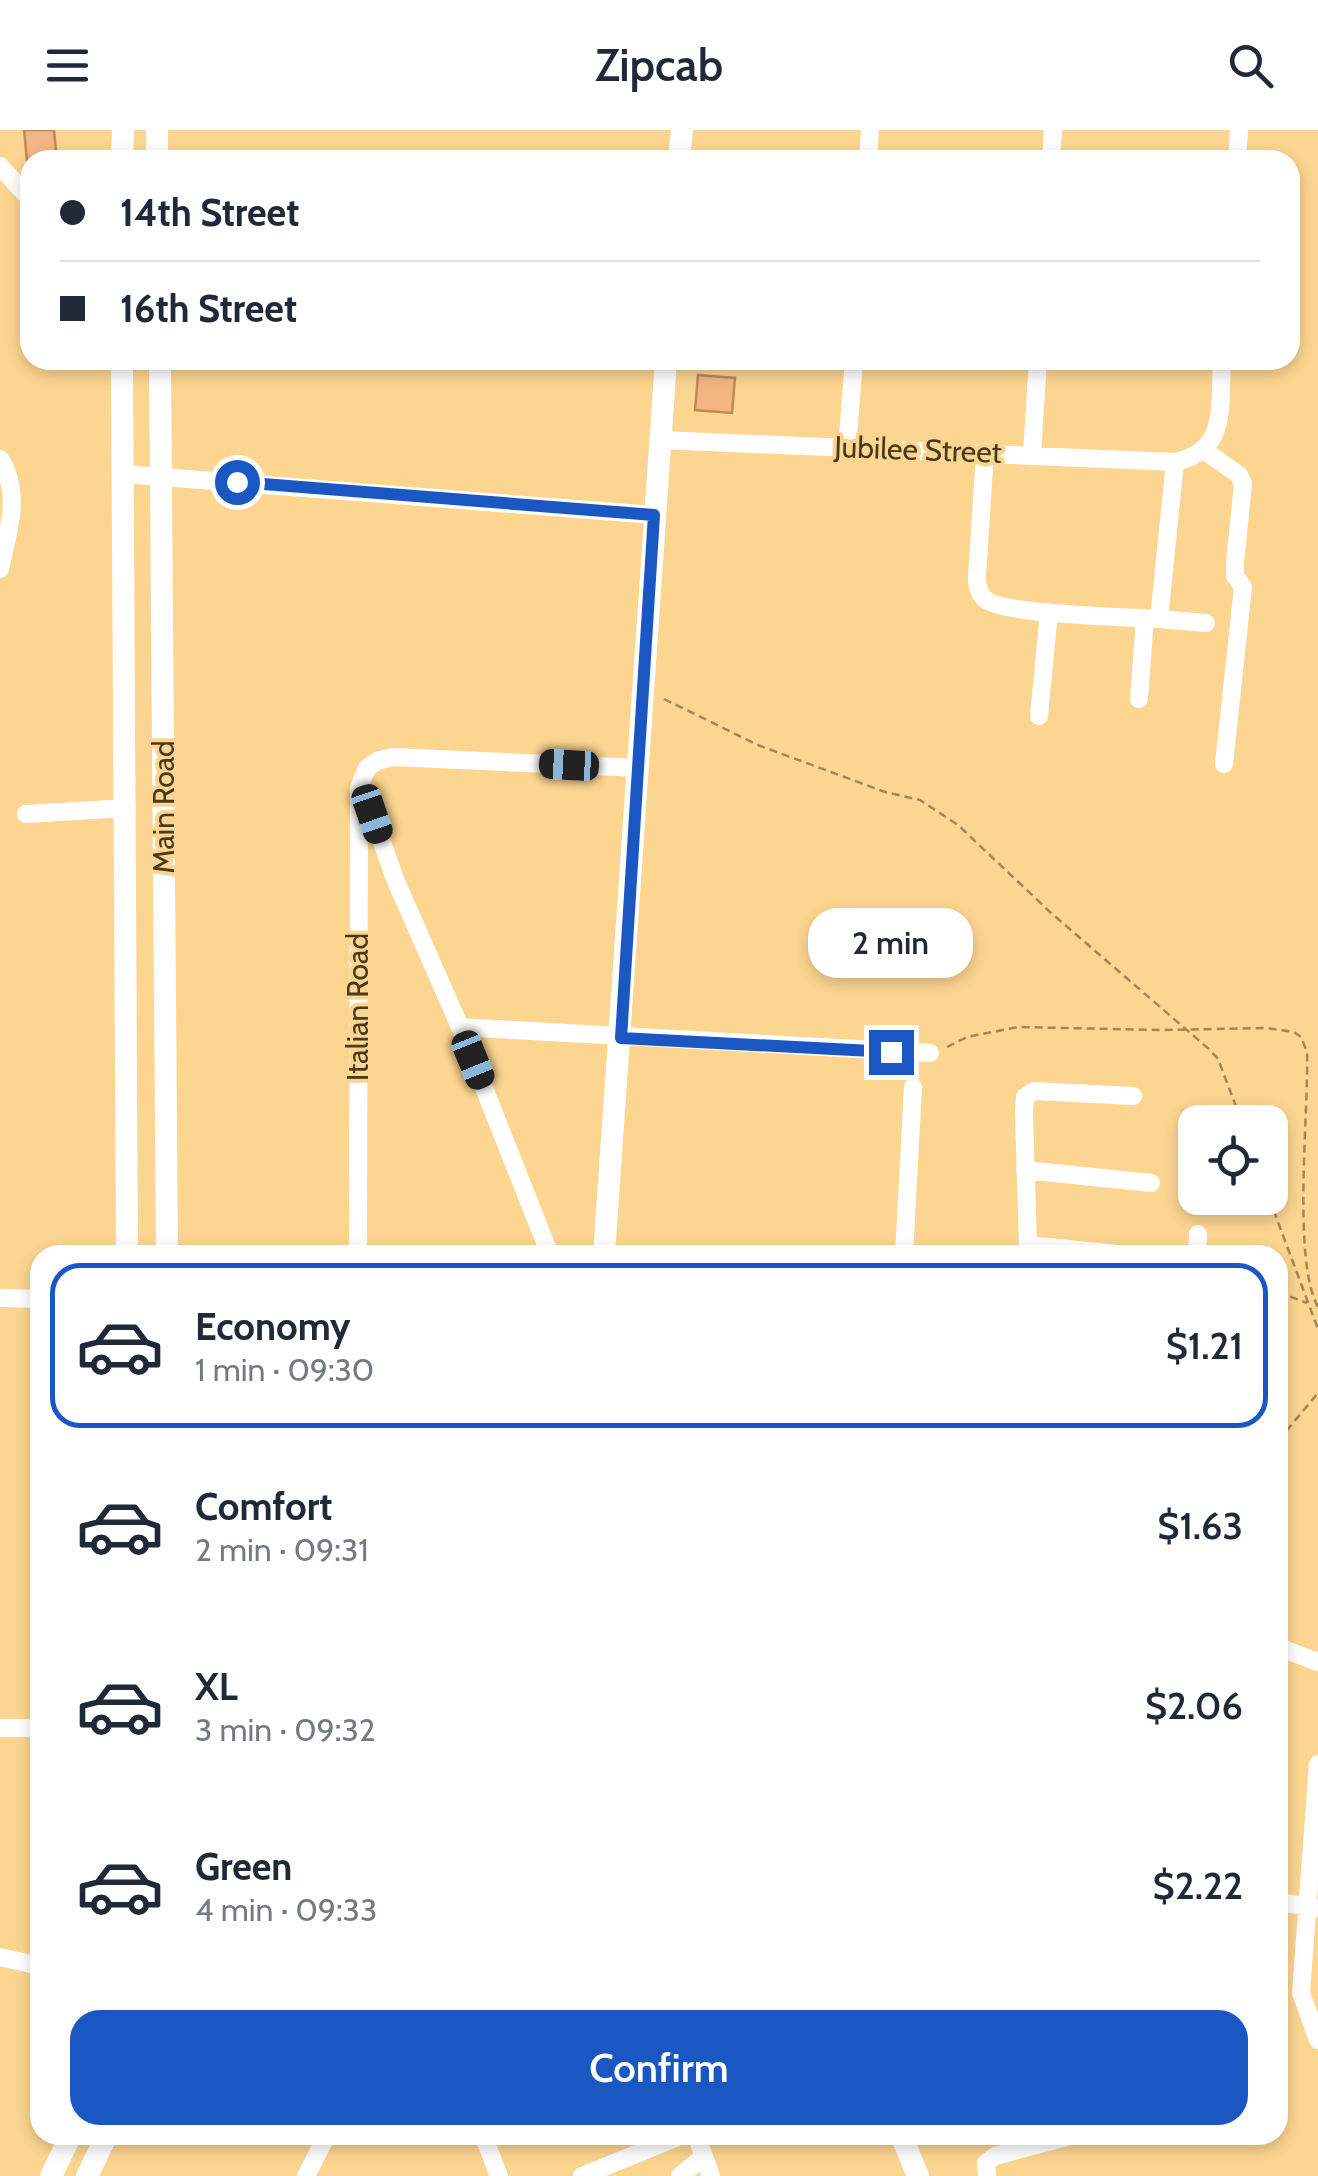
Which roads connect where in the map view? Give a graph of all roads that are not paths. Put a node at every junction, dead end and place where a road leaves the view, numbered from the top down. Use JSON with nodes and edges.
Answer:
{"nodes":[{"id":1,"x":0,"y":166,"type":"edge"},
{"id":2,"x":20,"y":188,"type":"edge"},
{"id":3,"x":122,"y":370,"type":"edge"},
{"id":4,"x":160,"y":370,"type":"edge"},
{"id":5,"x":665,"y":370,"type":"edge"},
{"id":6,"x":853,"y":370,"type":"edge"},
{"id":7,"x":1037,"y":370,"type":"edge"},
{"id":8,"x":1221,"y":370,"type":"edge"},
{"id":9,"x":660,"y":440,"type":"junction"},
{"id":10,"x":848,"y":449,"type":"junction"},
{"id":11,"x":1205,"y":450,"type":"junction"},
{"id":12,"x":984,"y":452,"type":"junction"},
{"id":13,"x":1032,"y":454,"type":"junction"},
{"id":14,"x":0,"y":459,"type":"edge"},
{"id":15,"x":1175,"y":462,"type":"junction"},
{"id":16,"x":123,"y":474,"type":"junction"},
{"id":17,"x":162,"y":476,"type":"junction"},
{"id":18,"x":654,"y":515,"type":"junction"},
{"id":19,"x":0,"y":568,"type":"edge"},
{"id":20,"x":1049,"y":612,"type":"junction"},
{"id":21,"x":1152,"y":618,"type":"junction"},
{"id":22,"x":1206,"y":623,"type":"dead end"},
{"id":23,"x":1139,"y":699,"type":"dead end"},
{"id":24,"x":1038,"y":716,"type":"dead end"},
{"id":25,"x":1224,"y":764,"type":"dead end"},
{"id":26,"x":640,"y":768,"type":"junction"},
{"id":27,"x":361,"y":782,"type":"junction"},
{"id":28,"x":127,"y":808,"type":"junction"},
{"id":29,"x":26,"y":814,"type":"dead end"},
{"id":30,"x":358,"y":866,"type":"junction"},
{"id":31,"x":396,"y":879,"type":"junction"},
{"id":32,"x":460,"y":1027,"type":"junction"},
{"id":33,"x":621,"y":1038,"type":"junction"},
{"id":34,"x":930,"y":1054,"type":"road end"},
{"id":35,"x":913,"y":1087,"type":"dead end"},
{"id":36,"x":1133,"y":1096,"type":"dead end"},
{"id":37,"x":1025,"y":1170,"type":"junction"},
{"id":38,"x":1151,"y":1183,"type":"dead end"},
{"id":39,"x":1198,"y":1234,"type":"dead end"},
{"id":40,"x":127,"y":1245,"type":"edge"},
{"id":41,"x":167,"y":1245,"type":"edge"},
{"id":42,"x":358,"y":1245,"type":"edge"},
{"id":43,"x":546,"y":1245,"type":"edge"},
{"id":44,"x":605,"y":1245,"type":"edge"},
{"id":45,"x":905,"y":1245,"type":"edge"},
{"id":46,"x":1028,"y":1245,"type":"edge"},
{"id":47,"x":1197,"y":1245,"type":"edge"},
{"id":48,"x":0,"y":1298,"type":"edge"},
{"id":49,"x":30,"y":1299,"type":"edge"},
{"id":50,"x":1288,"y":1651,"type":"edge"},
{"id":51,"x":1318,"y":1662,"type":"edge"},
{"id":52,"x":0,"y":1728,"type":"edge"},
{"id":53,"x":30,"y":1728,"type":"edge"},
{"id":54,"x":1318,"y":1764,"type":"edge"},
{"id":55,"x":1312,"y":1906,"type":"edge"},
{"id":56,"x":0,"y":1957,"type":"edge"},
{"id":57,"x":30,"y":1964,"type":"edge"},
{"id":58,"x":1318,"y":2040,"type":"edge"},
{"id":59,"x":66,"y":2145,"type":"edge"},
{"id":60,"x":102,"y":2145,"type":"edge"},
{"id":61,"x":322,"y":2145,"type":"edge"},
{"id":62,"x":487,"y":2145,"type":"edge"},
{"id":63,"x":658,"y":2145,"type":"edge"},
{"id":64,"x":700,"y":2145,"type":"edge"},
{"id":65,"x":906,"y":2145,"type":"edge"},
{"id":66,"x":1036,"y":2145,"type":"edge"},
{"id":67,"x":704,"y":2156,"type":"junction"},
{"id":68,"x":50,"y":2176,"type":"edge"},
{"id":69,"x":87,"y":2176,"type":"edge"},
{"id":70,"x":306,"y":2176,"type":"edge"},
{"id":71,"x":499,"y":2176,"type":"edge"},
{"id":72,"x":582,"y":2176,"type":"edge"},
{"id":73,"x":680,"y":2176,"type":"edge"},
{"id":74,"x":712,"y":2176,"type":"edge"},
{"id":75,"x":918,"y":2176,"type":"edge"},
{"id":76,"x":987,"y":2176,"type":"edge"}],
"edges":[{"from":1,"to":2,"type":"street"},
{"from":3,"to":16,"type":"main road","name":"Main Road"},
{"from":4,"to":17,"type":"main road","name":"Main Road"},
{"from":5,"to":9,"type":"main road"},
{"from":6,"to":10,"type":"street"},
{"from":7,"to":13,"type":"street"},
{"from":8,"to":11,"type":"street"},
{"from":9,"to":10,"type":"street","name":"Jubilee Street"},
{"from":9,"to":18,"type":"main road"},
{"from":10,"to":12,"type":"street","name":"Jubilee Street"},
{"from":11,"to":15,"type":"street"},
{"from":11,"to":25,"type":"street"},
{"from":12,"to":13,"type":"street","name":"Jubilee Street"},
{"from":12,"to":20,"type":"street"},
{"from":13,"to":15,"type":"street","name":"Jubilee Street"},
{"from":14,"to":19,"type":"street"},
{"from":15,"to":21,"type":"street"},
{"from":16,"to":17,"type":"street"},
{"from":16,"to":28,"type":"main road","name":"Main Road"},
{"from":17,"to":18,"type":"street"},
{"from":17,"to":41,"type":"main road","name":"Main Road"},
{"from":18,"to":26,"type":"main road"},
{"from":20,"to":21,"type":"street"},
{"from":20,"to":24,"type":"street"},
{"from":21,"to":22,"type":"street"},
{"from":21,"to":23,"type":"street"},
{"from":26,"to":27,"type":"street","name":"Italian Road"},
{"from":26,"to":33,"type":"main road"},
{"from":27,"to":30,"type":"street","name":"Italian Road"},
{"from":27,"to":31,"type":"street"},
{"from":28,"to":29,"type":"street"},
{"from":28,"to":40,"type":"main road","name":"Main Road"},
{"from":30,"to":31,"type":"street"},
{"from":30,"to":42,"type":"street","name":"Italian Road"},
{"from":31,"to":32,"type":"street"},
{"from":32,"to":33,"type":"street"},
{"from":32,"to":43,"type":"street"},
{"from":33,"to":34,"type":"street"},
{"from":33,"to":44,"type":"main road"},
{"from":35,"to":45,"type":"street"},
{"from":36,"to":37,"type":"street"},
{"from":37,"to":38,"type":"street"},
{"from":37,"to":46,"type":"street"},
{"from":39,"to":47,"type":"street"},
{"from":48,"to":49,"type":"street"},
{"from":50,"to":51,"type":"street"},
{"from":52,"to":53,"type":"street"},
{"from":54,"to":55,"type":"street"},
{"from":55,"to":58,"type":"street"},
{"from":56,"to":57,"type":"street"},
{"from":59,"to":68,"type":"main road"},
{"from":60,"to":69,"type":"main road"},
{"from":61,"to":70,"type":"street"},
{"from":62,"to":71,"type":"street"},
{"from":63,"to":72,"type":"street"},
{"from":64,"to":67,"type":"street"},
{"from":65,"to":75,"type":"main road"},
{"from":66,"to":76,"type":"street"},
{"from":67,"to":73,"type":"street"},
{"from":67,"to":74,"type":"street"}]}
